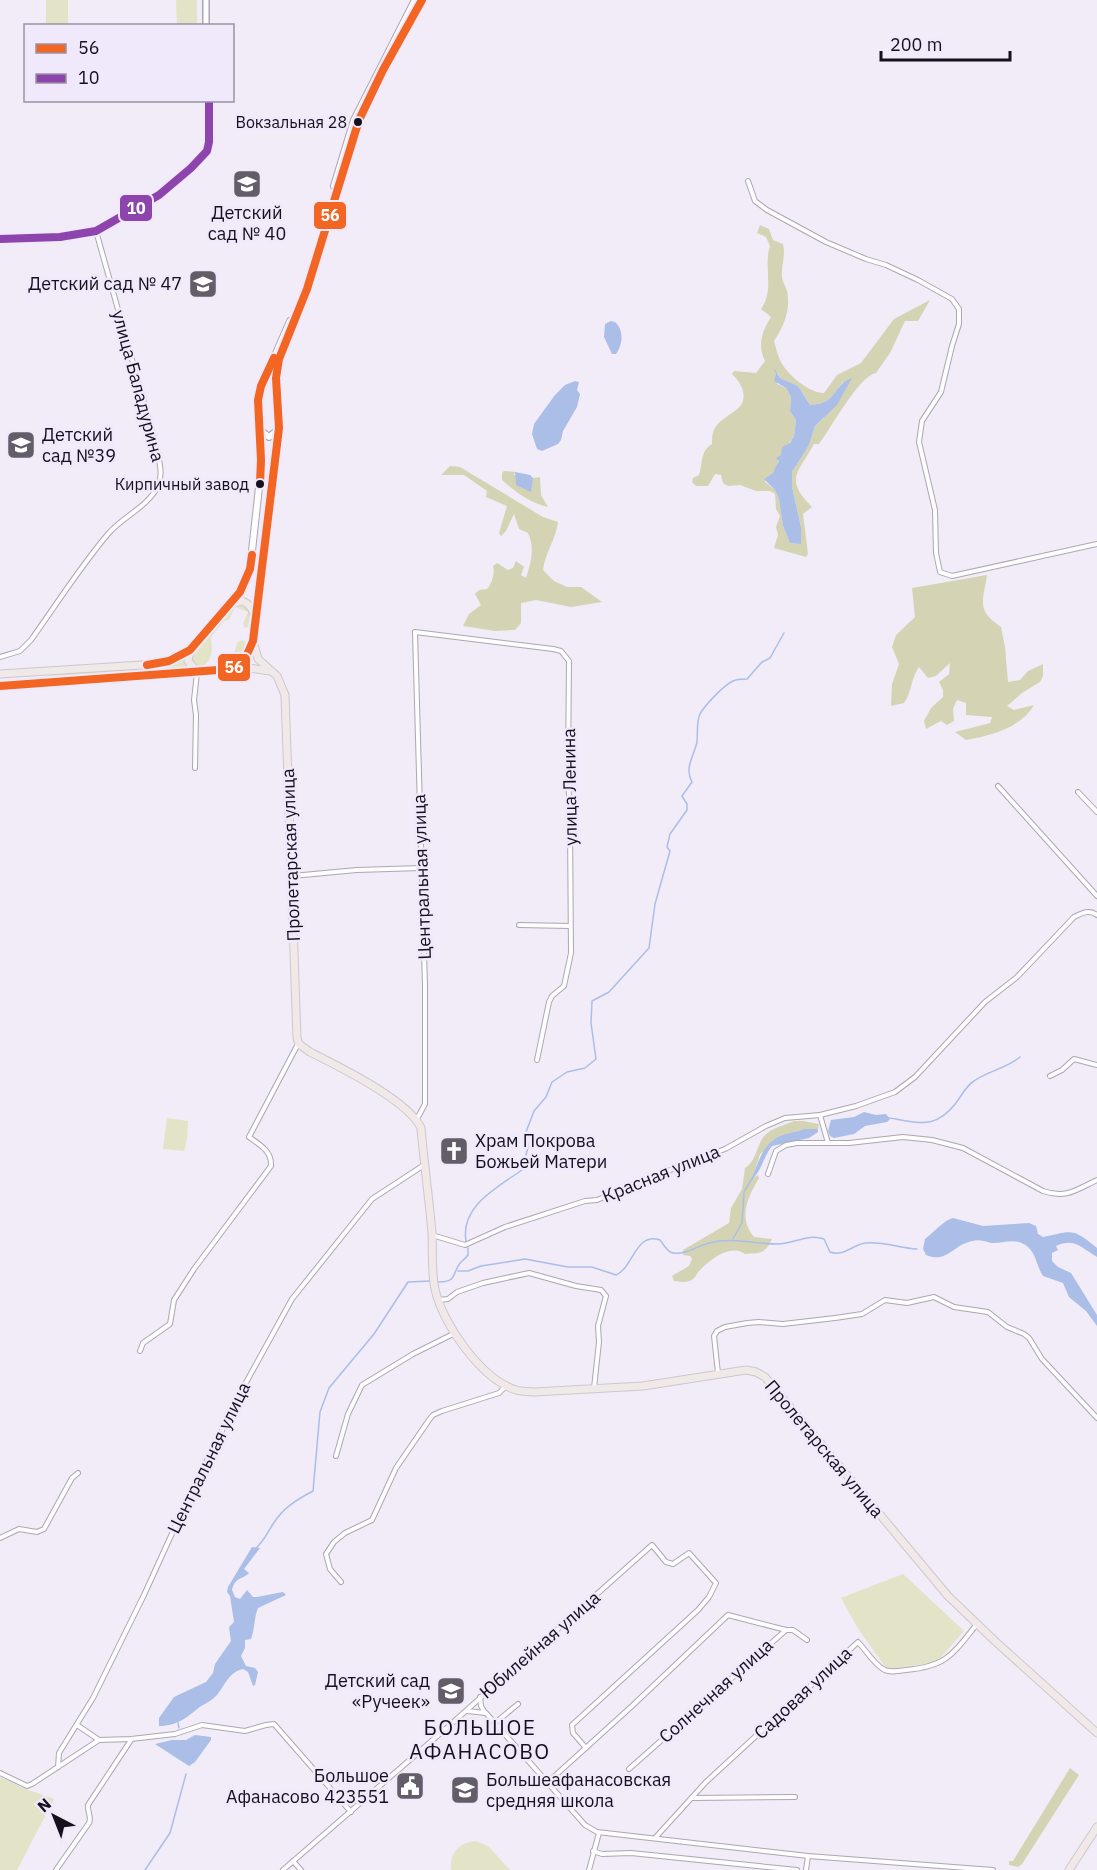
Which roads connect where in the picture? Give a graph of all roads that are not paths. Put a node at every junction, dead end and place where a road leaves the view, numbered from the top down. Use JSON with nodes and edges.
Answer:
{"nodes":[{"id":1,"x":206,"y":0,"type":"edge"},
{"id":2,"x":415,"y":0,"type":"edge"},
{"id":3,"x":422,"y":0,"type":"edge"},
{"id":4,"x":206,"y":24,"type":"edge"},
{"id":5,"x":209,"y":102,"type":"edge"},
{"id":6,"x":748,"y":181,"type":"dead end"},
{"id":7,"x":96,"y":231,"type":"junction"},
{"id":8,"x":0,"y":239,"type":"edge"},
{"id":9,"x":261,"y":386,"type":"junction"},
{"id":10,"x":277,"y":388,"type":"junction"},
{"id":11,"x":279,"y":428,"type":"junction"},
{"id":12,"x":260,"y":430,"type":"junction"},
{"id":13,"x":1097,"y":544,"type":"edge"},
{"id":14,"x":230,"y":604,"type":"junction"},
{"id":15,"x":255,"y":618,"type":"junction"},
{"id":16,"x":252,"y":641,"type":"junction"},
{"id":17,"x":190,"y":650,"type":"junction"},
{"id":18,"x":561,"y":651,"type":"joint"},
{"id":19,"x":0,"y":657,"type":"edge"},
{"id":20,"x":232,"y":669,"type":"junction"},
{"id":21,"x":49,"y":671,"type":"junction"},
{"id":22,"x":272,"y":671,"type":"junction"},
{"id":23,"x":197,"y":672,"type":"junction"},
{"id":24,"x":0,"y":674,"type":"edge"},
{"id":25,"x":51,"y":682,"type":"junction"},
{"id":26,"x":0,"y":686,"type":"edge"},
{"id":27,"x":195,"y":768,"type":"dead end"},
{"id":28,"x":998,"y":786,"type":"dead end"},
{"id":29,"x":1077,"y":792,"type":"dead end"},
{"id":30,"x":1097,"y":812,"type":"edge"},
{"id":31,"x":421,"y":868,"type":"junction"},
{"id":32,"x":292,"y":876,"type":"junction"},
{"id":33,"x":1097,"y":896,"type":"edge"},
{"id":34,"x":1097,"y":915,"type":"edge"},
{"id":35,"x":519,"y":925,"type":"dead end"},
{"id":36,"x":570,"y":926,"type":"junction"},
{"id":37,"x":299,"y":1044,"type":"junction"},
{"id":38,"x":537,"y":1060,"type":"dead end"},
{"id":39,"x":1097,"y":1065,"type":"edge"},
{"id":40,"x":1050,"y":1076,"type":"dead end"},
{"id":41,"x":820,"y":1115,"type":"junction"},
{"id":42,"x":417,"y":1119,"type":"junction"},
{"id":43,"x":828,"y":1143,"type":"junction"},
{"id":44,"x":424,"y":1165,"type":"junction"},
{"id":45,"x":768,"y":1174,"type":"dead end"},
{"id":46,"x":1097,"y":1180,"type":"edge"},
{"id":47,"x":432,"y":1235,"type":"junction"},
{"id":48,"x":438,"y":1300,"type":"junction"},
{"id":49,"x":456,"y":1333,"type":"junction"},
{"id":50,"x":140,"y":1351,"type":"dead end"},
{"id":51,"x":717,"y":1373,"type":"junction"},
{"id":52,"x":506,"y":1386,"type":"junction"},
{"id":53,"x":594,"y":1388,"type":"junction"},
{"id":54,"x":1097,"y":1418,"type":"edge"},
{"id":55,"x":336,"y":1456,"type":"dead end"},
{"id":56,"x":78,"y":1473,"type":"dead end"},
{"id":57,"x":0,"y":1538,"type":"edge"},
{"id":58,"x":341,"y":1582,"type":"dead end"},
{"id":59,"x":977,"y":1624,"type":"junction"},
{"id":60,"x":786,"y":1630,"type":"junction"},
{"id":61,"x":807,"y":1640,"type":"dead end"},
{"id":62,"x":480,"y":1697,"type":"junction"},
{"id":63,"x":518,"y":1704,"type":"dead end"},
{"id":64,"x":465,"y":1711,"type":"junction"},
{"id":65,"x":486,"y":1713,"type":"junction"},
{"id":66,"x":495,"y":1723,"type":"junction"},
{"id":67,"x":77,"y":1725,"type":"junction"},
{"id":68,"x":1097,"y":1733,"type":"edge"},
{"id":69,"x":131,"y":1739,"type":"junction"},
{"id":70,"x":99,"y":1740,"type":"junction"},
{"id":71,"x":123,"y":1740,"type":"junction"},
{"id":72,"x":586,"y":1748,"type":"junction"},
{"id":73,"x":126,"y":1749,"type":"junction"},
{"id":74,"x":58,"y":1767,"type":"junction"},
{"id":75,"x":629,"y":1769,"type":"dead end"},
{"id":76,"x":0,"y":1773,"type":"edge"},
{"id":77,"x":547,"y":1783,"type":"junction"},
{"id":78,"x":795,"y":1797,"type":"dead end"},
{"id":79,"x":691,"y":1798,"type":"junction"},
{"id":80,"x":351,"y":1812,"type":"junction"},
{"id":81,"x":1097,"y":1827,"type":"edge"},
{"id":82,"x":599,"y":1833,"type":"junction"},
{"id":83,"x":655,"y":1839,"type":"junction"},
{"id":84,"x":593,"y":1851,"type":"junction"},
{"id":85,"x":808,"y":1856,"type":"junction"},
{"id":86,"x":293,"y":1861,"type":"junction"},
{"id":87,"x":57,"y":1870,"type":"edge"},
{"id":88,"x":282,"y":1870,"type":"edge"},
{"id":89,"x":301,"y":1870,"type":"edge"},
{"id":90,"x":589,"y":1870,"type":"edge"},
{"id":91,"x":797,"y":1870,"type":"edge"},
{"id":92,"x":806,"y":1870,"type":"edge"},
{"id":93,"x":993,"y":1870,"type":"edge"},
{"id":94,"x":1069,"y":1870,"type":"edge"}],
"edges":[{"from":1,"to":4,"type":"street"},
{"from":2,"to":9,"type":"main road"},
{"from":3,"to":10,"type":"main road"},
{"from":5,"to":7,"type":"street"},
{"from":6,"to":13,"type":"street"},
{"from":7,"to":8,"type":"street"},
{"from":7,"to":19,"type":"street","name":"улица Баладурина"},
{"from":9,"to":10,"type":"main road"},
{"from":9,"to":12,"type":"main road"},
{"from":10,"to":11,"type":"main road"},
{"from":11,"to":12,"type":"main road"},
{"from":11,"to":15,"type":"main road"},
{"from":12,"to":14,"type":"main road"},
{"from":14,"to":15,"type":"main road"},
{"from":14,"to":17,"type":"main road"},
{"from":15,"to":16,"type":"main road"},
{"from":16,"to":20,"type":"main road"},
{"from":16,"to":22,"type":"main road","name":"Пролетарская улица"},
{"from":17,"to":21,"type":"main road"},
{"from":17,"to":23,"type":"main road"},
{"from":18,"to":31,"type":"street","name":"Центральная улица"},
{"from":18,"to":36,"type":"street","name":"улица Ленина"},
{"from":20,"to":22,"type":"main road"},
{"from":20,"to":23,"type":"main road"},
{"from":21,"to":24,"type":"main road"},
{"from":21,"to":25,"type":"main road"},
{"from":22,"to":32,"type":"main road","name":"Пролетарская улица"},
{"from":23,"to":25,"type":"main road"},
{"from":23,"to":27,"type":"street"},
{"from":25,"to":26,"type":"main road"},
{"from":28,"to":33,"type":"street"},
{"from":29,"to":30,"type":"street"},
{"from":31,"to":32,"type":"street"},
{"from":31,"to":42,"type":"street","name":"Центральная улица"},
{"from":32,"to":37,"type":"main road","name":"Пролетарская улица"},
{"from":34,"to":41,"type":"street","name":"Красная улица"},
{"from":35,"to":36,"type":"street"},
{"from":36,"to":38,"type":"street","name":"улица Ленина"},
{"from":37,"to":42,"type":"main road"},
{"from":37,"to":50,"type":"street"},
{"from":39,"to":40,"type":"street"},
{"from":41,"to":43,"type":"street"},
{"from":41,"to":47,"type":"street","name":"Красная улица"},
{"from":42,"to":44,"type":"main road","name":"Пролетарская улица"},
{"from":43,"to":45,"type":"street"},
{"from":43,"to":46,"type":"street"},
{"from":44,"to":47,"type":"main road","name":"Пролетарская улица"},
{"from":44,"to":67,"type":"street","name":"Центральная улица"},
{"from":47,"to":48,"type":"main road","name":"Пролетарская улица"},
{"from":48,"to":49,"type":"main road","name":"Пролетарская улица"},
{"from":48,"to":53,"type":"street"},
{"from":49,"to":52,"type":"main road","name":"Пролетарская улица"},
{"from":49,"to":55,"type":"street"},
{"from":51,"to":53,"type":"main road","name":"Пролетарская улица"},
{"from":51,"to":54,"type":"street"},
{"from":51,"to":59,"type":"main road","name":"Пролетарская улица"},
{"from":52,"to":53,"type":"main road","name":"Пролетарская улица"},
{"from":52,"to":58,"type":"street"},
{"from":56,"to":57,"type":"street"},
{"from":59,"to":68,"type":"main road","name":"Пролетарская улица"},
{"from":59,"to":79,"type":"street","name":"Садовая улица"},
{"from":60,"to":61,"type":"street","name":"Солнечная улица"},
{"from":60,"to":72,"type":"street"},
{"from":60,"to":75,"type":"street","name":"Солнечная улица"},
{"from":62,"to":64,"type":"street","name":"Юбилейная улица"},
{"from":62,"to":65,"type":"street"},
{"from":62,"to":72,"type":"street","name":"Юбилейная улица"},
{"from":63,"to":66,"type":"street","name":"Юбилейная улица"},
{"from":64,"to":65,"type":"street"},
{"from":64,"to":80,"type":"street","name":"Юбилейная улица"},
{"from":65,"to":66,"type":"street"},
{"from":66,"to":77,"type":"street"},
{"from":67,"to":70,"type":"street"},
{"from":67,"to":74,"type":"street","name":"Центральная улица"},
{"from":69,"to":71,"type":"street"},
{"from":69,"to":73,"type":"street"},
{"from":69,"to":80,"type":"street"},
{"from":70,"to":71,"type":"street"},
{"from":70,"to":74,"type":"street"},
{"from":71,"to":73,"type":"street"},
{"from":72,"to":77,"type":"street"},
{"from":73,"to":87,"type":"street"},
{"from":74,"to":76,"type":"street"},
{"from":77,"to":82,"type":"street"},
{"from":78,"to":79,"type":"street"},
{"from":79,"to":83,"type":"street"},
{"from":80,"to":86,"type":"street","name":"Юбилейная улица"},
{"from":81,"to":94,"type":"main road"},
{"from":82,"to":83,"type":"street"},
{"from":82,"to":84,"type":"street"},
{"from":83,"to":85,"type":"street"},
{"from":84,"to":90,"type":"street"},
{"from":84,"to":91,"type":"street"},
{"from":85,"to":92,"type":"street"},
{"from":85,"to":93,"type":"street"},
{"from":86,"to":88,"type":"street","name":"Юбилейная улица"},
{"from":86,"to":89,"type":"street"}]}
